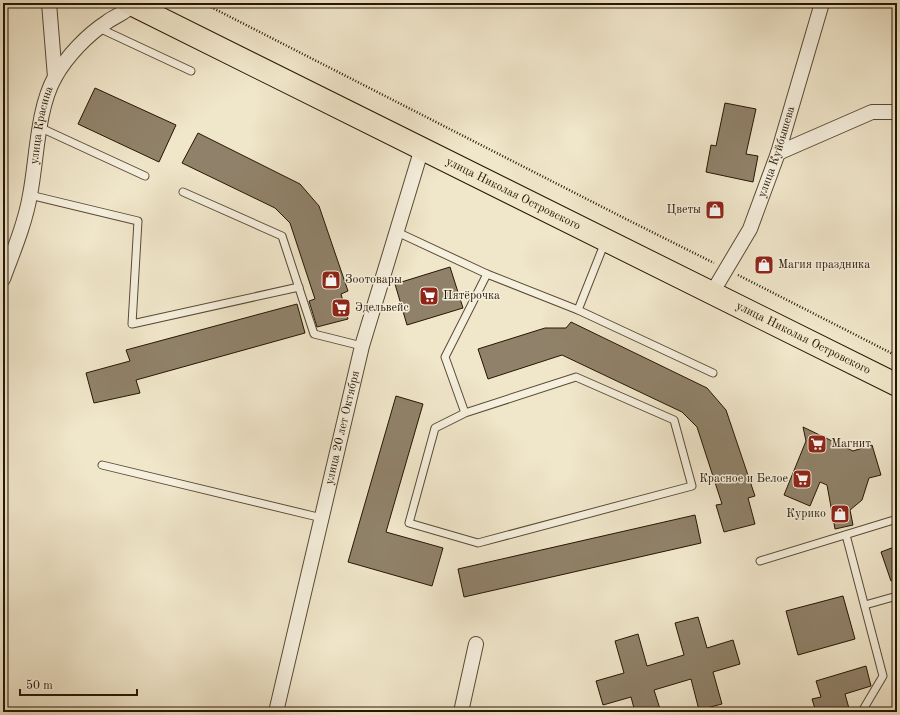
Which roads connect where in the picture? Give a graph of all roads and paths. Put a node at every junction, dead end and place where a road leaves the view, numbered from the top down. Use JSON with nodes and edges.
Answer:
{"nodes":[{"id":1,"x":49,"y":3,"type":"edge"},
{"id":2,"x":202,"y":3,"type":"edge"},
{"id":3,"x":822,"y":3,"type":"edge"},
{"id":4,"x":132,"y":4,"type":"edge"},
{"id":5,"x":98,"y":28,"type":"junction"},
{"id":6,"x":191,"y":71,"type":"dead end"},
{"id":7,"x":55,"y":77,"type":"junction"},
{"id":8,"x":897,"y":112,"type":"edge"},
{"id":9,"x":40,"y":128,"type":"junction"},
{"id":10,"x":422,"y":148,"type":"junction"},
{"id":11,"x":778,"y":153,"type":"junction"},
{"id":12,"x":145,"y":176,"type":"dead end"},
{"id":13,"x":183,"y":192,"type":"dead end"},
{"id":14,"x":30,"y":195,"type":"junction"},
{"id":15,"x":397,"y":232,"type":"junction"},
{"id":16,"x":606,"y":240,"type":"junction"},
{"id":17,"x":726,"y":269,"type":"junction"},
{"id":18,"x":487,"y":274,"type":"junction"},
{"id":19,"x":3,"y":279,"type":"edge"},
{"id":20,"x":299,"y":288,"type":"junction"},
{"id":21,"x":712,"y":293,"type":"junction"},
{"id":22,"x":578,"y":310,"type":"junction"},
{"id":23,"x":362,"y":346,"type":"junction"},
{"id":24,"x":897,"y":356,"type":"edge"},
{"id":25,"x":713,"y":373,"type":"dead end"},
{"id":26,"x":897,"y":385,"type":"edge"},
{"id":27,"x":465,"y":413,"type":"junction"},
{"id":28,"x":102,"y":465,"type":"dead end"},
{"id":29,"x":322,"y":518,"type":"junction"},
{"id":30,"x":897,"y":519,"type":"edge"},
{"id":31,"x":846,"y":535,"type":"junction"},
{"id":32,"x":760,"y":562,"type":"dead end"},
{"id":33,"x":897,"y":596,"type":"edge"},
{"id":34,"x":865,"y":605,"type":"junction"},
{"id":35,"x":476,"y":644,"type":"dead end"},
{"id":36,"x":276,"y":712,"type":"edge"},
{"id":37,"x":461,"y":712,"type":"edge"},
{"id":38,"x":866,"y":712,"type":"edge"}],
"edges":[{"from":1,"to":7,"type":"street"},
{"from":2,"to":17,"type":"path"},
{"from":3,"to":11,"type":"street","name":"улица Куйбышева"},
{"from":4,"to":5,"type":"street","name":"улица Красина"},
{"from":4,"to":10,"type":"main road","name":"улица Николая Островского"},
{"from":5,"to":6,"type":"lane"},
{"from":5,"to":7,"type":"street","name":"улица Красина"},
{"from":7,"to":9,"type":"street","name":"улица Красина"},
{"from":8,"to":11,"type":"street"},
{"from":9,"to":12,"type":"lane"},
{"from":9,"to":14,"type":"street","name":"улица Красина"},
{"from":10,"to":15,"type":"street","name":"улица 20 лет Октября"},
{"from":10,"to":16,"type":"main road","name":"улица Николая Островского"},
{"from":11,"to":17,"type":"street","name":"улица Куйбышева"},
{"from":13,"to":20,"type":"lane"},
{"from":14,"to":19,"type":"street","name":"улица Красина"},
{"from":14,"to":20,"type":"lane"},
{"from":15,"to":18,"type":"lane"},
{"from":15,"to":23,"type":"street","name":"улица 20 лет Октября"},
{"from":16,"to":21,"type":"main road","name":"улица Николая Островского"},
{"from":16,"to":22,"type":"lane"},
{"from":17,"to":21,"type":"street","name":"улица Куйбышева"},
{"from":17,"to":24,"type":"path"},
{"from":18,"to":22,"type":"lane"},
{"from":18,"to":27,"type":"lane"},
{"from":20,"to":23,"type":"lane"},
{"from":21,"to":26,"type":"main road","name":"улица Николая Островского"},
{"from":22,"to":25,"type":"lane"},
{"from":23,"to":29,"type":"street","name":"улица 20 лет Октября"},
{"from":27,"to":27,"type":"lane"},
{"from":28,"to":29,"type":"lane"},
{"from":29,"to":36,"type":"street","name":"улица 20 лет Октября"},
{"from":30,"to":31,"type":"lane"},
{"from":31,"to":32,"type":"lane"},
{"from":31,"to":34,"type":"lane"},
{"from":33,"to":34,"type":"lane"},
{"from":34,"to":38,"type":"lane"},
{"from":35,"to":37,"type":"street"}]}
